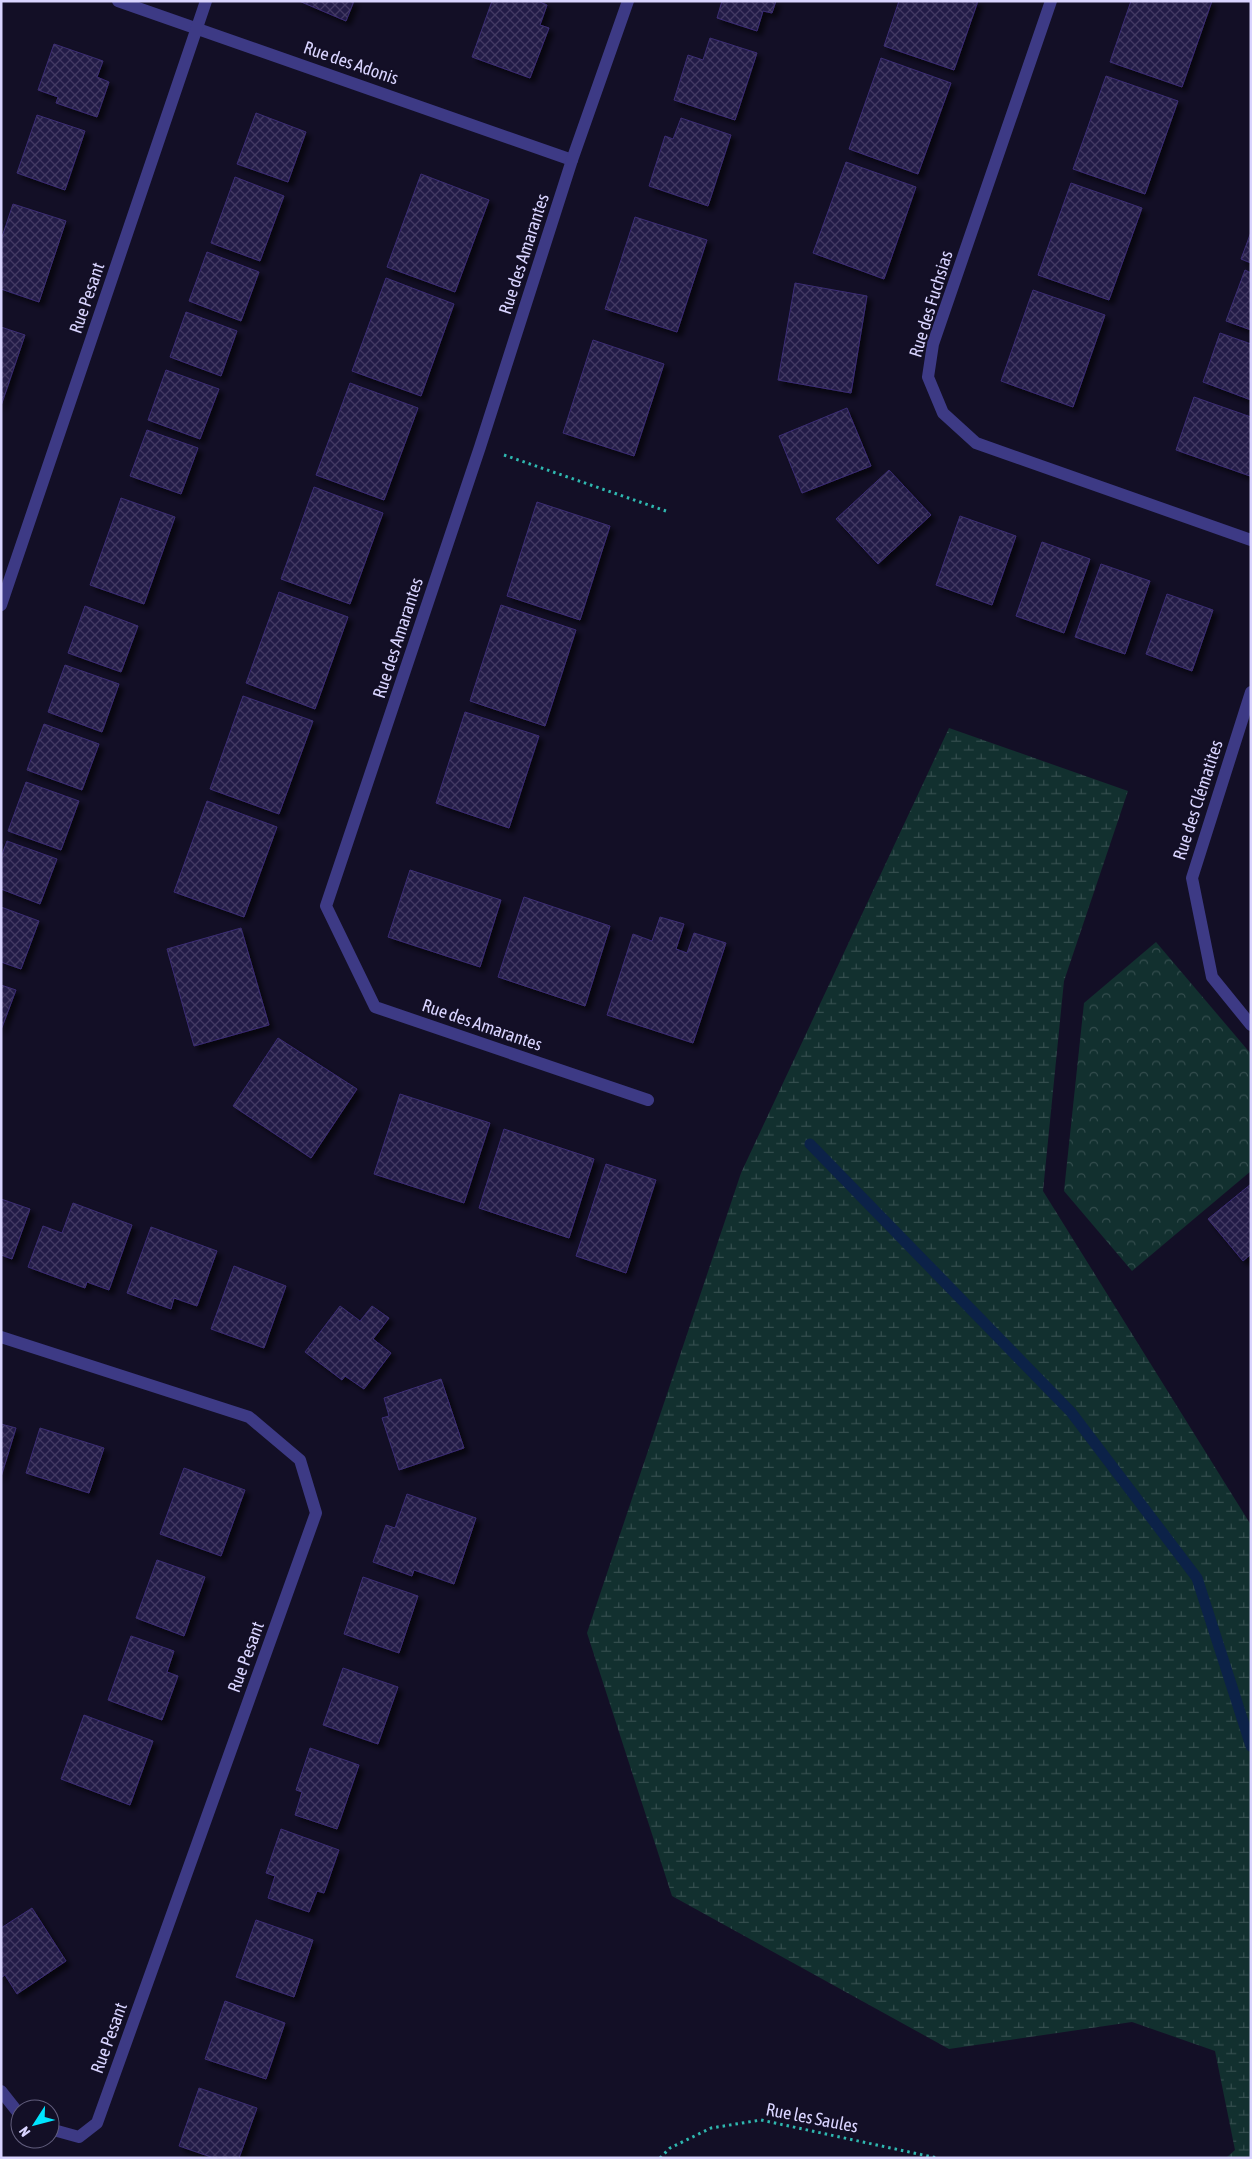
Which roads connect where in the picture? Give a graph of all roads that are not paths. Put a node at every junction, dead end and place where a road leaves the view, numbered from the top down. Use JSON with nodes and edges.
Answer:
{"nodes":[{"id":1,"x":118,"y":1,"type":"edge"},
{"id":2,"x":206,"y":1,"type":"edge"},
{"id":3,"x":628,"y":1,"type":"edge"},
{"id":4,"x":1051,"y":1,"type":"edge"},
{"id":5,"x":197,"y":27,"type":"junction"},
{"id":6,"x":572,"y":160,"type":"junction"},
{"id":7,"x":1251,"y":540,"type":"edge"},
{"id":8,"x":1,"y":605,"type":"edge"},
{"id":9,"x":1251,"y":692,"type":"edge"},
{"id":10,"x":1251,"y":1025,"type":"edge"},
{"id":11,"x":648,"y":1100,"type":"dead end"},
{"id":12,"x":1,"y":1337,"type":"edge"},
{"id":13,"x":1,"y":2091,"type":"edge"},
{"id":14,"x":10,"y":2102,"type":"edge"},
{"id":15,"x":60,"y":2132,"type":"edge"}],
"edges":[{"from":1,"to":5,"type":"street","name":"Rue des Adonis"},
{"from":2,"to":5,"type":"street","name":"Rue Pesant"},
{"from":3,"to":6,"type":"street","name":"Rue des Amarantes"},
{"from":4,"to":7,"type":"street","name":"Rue des Fuchsias"},
{"from":5,"to":6,"type":"street","name":"Rue des Adonis"},
{"from":5,"to":8,"type":"street","name":"Rue Pesant"},
{"from":6,"to":11,"type":"street","name":"Rue des Amarantes"},
{"from":9,"to":10,"type":"street","name":"Rue des Clématites"},
{"from":12,"to":15,"type":"street","name":"Rue Pesant"},
{"from":13,"to":14,"type":"street"}]}
